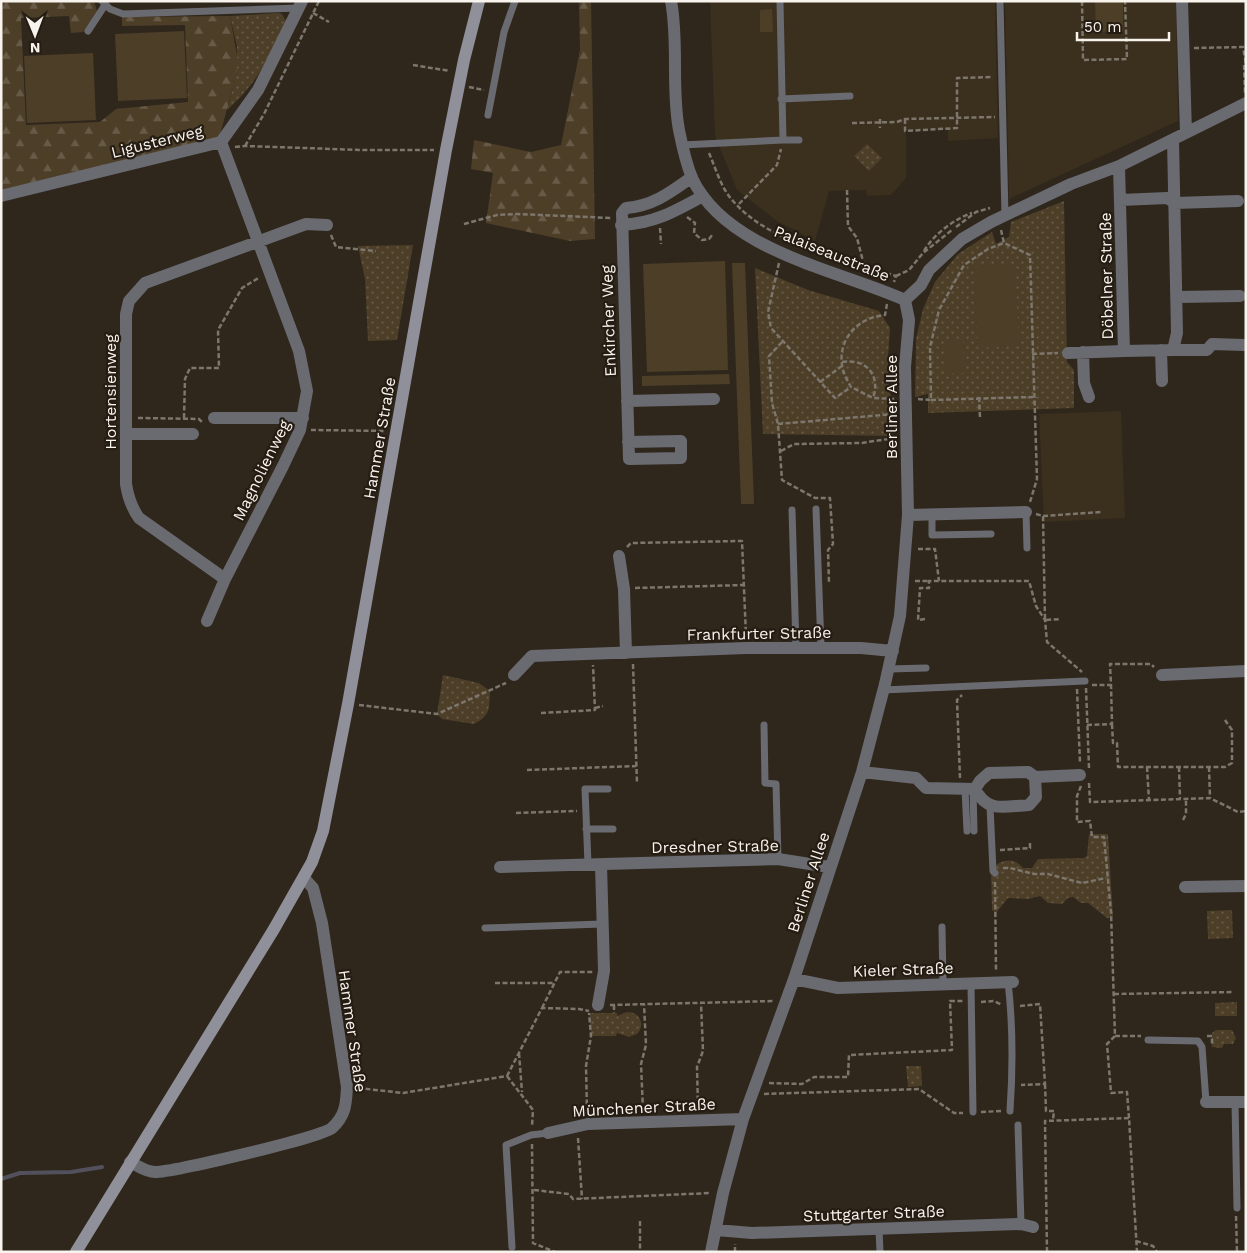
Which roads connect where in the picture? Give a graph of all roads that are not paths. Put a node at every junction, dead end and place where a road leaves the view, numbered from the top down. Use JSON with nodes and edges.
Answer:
{"nodes":[{"id":1,"x":478,"y":1,"type":"edge"},
{"id":2,"x":515,"y":1,"type":"edge"},
{"id":3,"x":671,"y":1,"type":"edge"},
{"id":4,"x":780,"y":1,"type":"edge"},
{"id":5,"x":1000,"y":1,"type":"edge"},
{"id":6,"x":1182,"y":1,"type":"edge"},
{"id":7,"x":103,"y":3,"type":"edge"},
{"id":8,"x":301,"y":5,"type":"edge"},
{"id":9,"x":88,"y":31,"type":"dead end"},
{"id":10,"x":850,"y":96,"type":"dead end"},
{"id":11,"x":781,"y":99,"type":"junction"},
{"id":12,"x":1245,"y":103,"type":"edge"},
{"id":13,"x":488,"y":115,"type":"dead end"},
{"id":14,"x":1186,"y":133,"type":"junction"},
{"id":15,"x":783,"y":140,"type":"junction"},
{"id":16,"x":799,"y":140,"type":"dead end"},
{"id":17,"x":1173,"y":140,"type":"junction"},
{"id":18,"x":682,"y":145,"type":"junction"},
{"id":19,"x":223,"y":146,"type":"junction"},
{"id":20,"x":1119,"y":166,"type":"junction"},
{"id":21,"x":692,"y":177,"type":"junction"},
{"id":22,"x":1,"y":196,"type":"edge"},
{"id":23,"x":703,"y":196,"type":"junction"},
{"id":24,"x":1121,"y":200,"type":"junction"},
{"id":25,"x":1238,"y":201,"type":"dead end"},
{"id":26,"x":1175,"y":203,"type":"junction"},
{"id":27,"x":1002,"y":217,"type":"junction"},
{"id":28,"x":616,"y":221,"type":"junction"},
{"id":29,"x":327,"y":225,"type":"road end"},
{"id":30,"x":258,"y":243,"type":"junction"},
{"id":31,"x":1240,"y":296,"type":"dead end"},
{"id":32,"x":1176,"y":297,"type":"junction"},
{"id":33,"x":905,"y":300,"type":"junction"},
{"id":34,"x":1244,"y":345,"type":"dead end"},
{"id":35,"x":1167,"y":350,"type":"junction"},
{"id":36,"x":1124,"y":351,"type":"junction"},
{"id":37,"x":1083,"y":352,"type":"junction"},
{"id":38,"x":1068,"y":353,"type":"road end"},
{"id":39,"x":1162,"y":380,"type":"dead end"},
{"id":40,"x":1088,"y":397,"type":"dead end"},
{"id":41,"x":714,"y":399,"type":"dead end"},
{"id":42,"x":627,"y":401,"type":"junction"},
{"id":43,"x":214,"y":418,"type":"dead end"},
{"id":44,"x":302,"y":424,"type":"junction"},
{"id":45,"x":126,"y":434,"type":"junction"},
{"id":46,"x":193,"y":434,"type":"dead end"},
{"id":47,"x":628,"y":442,"type":"dead end"},
{"id":48,"x":816,"y":509,"type":"dead end"},
{"id":49,"x":792,"y":510,"type":"dead end"},
{"id":50,"x":1026,"y":512,"type":"joint"},
{"id":51,"x":932,"y":514,"type":"junction"},
{"id":52,"x":908,"y":515,"type":"junction"},
{"id":53,"x":991,"y":534,"type":"dead end"},
{"id":54,"x":1027,"y":548,"type":"dead end"},
{"id":55,"x":619,"y":556,"type":"road end"},
{"id":56,"x":225,"y":579,"type":"junction"},
{"id":57,"x":207,"y":621,"type":"dead end"},
{"id":58,"x":796,"y":647,"type":"junction"},
{"id":59,"x":821,"y":647,"type":"junction"},
{"id":60,"x":893,"y":651,"type":"junction"},
{"id":61,"x":629,"y":653,"type":"junction"},
{"id":62,"x":926,"y":668,"type":"dead end"},
{"id":63,"x":889,"y":669,"type":"junction"},
{"id":64,"x":1246,"y":671,"type":"edge"},
{"id":65,"x":514,"y":675,"type":"road end"},
{"id":66,"x":1162,"y":675,"type":"road end"},
{"id":67,"x":1085,"y":681,"type":"road end"},
{"id":68,"x":883,"y":690,"type":"junction"},
{"id":69,"x":764,"y":725,"type":"dead end"},
{"id":70,"x":862,"y":772,"type":"junction"},
{"id":71,"x":1086,"y":775,"type":"road end"},
{"id":72,"x":1035,"y":777,"type":"junction"},
{"id":73,"x":608,"y":789,"type":"dead end"},
{"id":74,"x":968,"y":789,"type":"junction"},
{"id":75,"x":990,"y":806,"type":"junction"},
{"id":76,"x":586,"y":829,"type":"junction"},
{"id":77,"x":613,"y":829,"type":"dead end"},
{"id":78,"x":970,"y":831,"type":"dead end"},
{"id":79,"x":778,"y":859,"type":"junction"},
{"id":80,"x":588,"y":864,"type":"junction"},
{"id":81,"x":601,"y":865,"type":"junction"},
{"id":82,"x":500,"y":867,"type":"dead end"},
{"id":83,"x":829,"y":867,"type":"junction"},
{"id":84,"x":996,"y":873,"type":"road end"},
{"id":85,"x":304,"y":878,"type":"junction"},
{"id":86,"x":1246,"y":886,"type":"edge"},
{"id":87,"x":1185,"y":887,"type":"dead end"},
{"id":88,"x":602,"y":924,"type":"junction"},
{"id":89,"x":942,"y":927,"type":"dead end"},
{"id":90,"x":485,"y":928,"type":"dead end"},
{"id":91,"x":794,"y":979,"type":"junction"},
{"id":92,"x":1006,"y":982,"type":"joint"},
{"id":93,"x":971,"y":984,"type":"junction"},
{"id":94,"x":943,"y":985,"type":"junction"},
{"id":95,"x":594,"y":1008,"type":"road end"},
{"id":96,"x":1148,"y":1040,"type":"dead end"},
{"id":97,"x":1206,"y":1102,"type":"joint"},
{"id":98,"x":1240,"y":1102,"type":"edge"},
{"id":99,"x":1010,"y":1111,"type":"road end"},
{"id":100,"x":973,"y":1112,"type":"road end"},
{"id":101,"x":743,"y":1119,"type":"junction"},
{"id":102,"x":1018,"y":1125,"type":"dead end"},
{"id":103,"x":548,"y":1133,"type":"joint"},
{"id":104,"x":130,"y":1162,"type":"junction"},
{"id":105,"x":1238,"y":1208,"type":"road end"},
{"id":106,"x":1027,"y":1226,"type":"joint"},
{"id":107,"x":879,"y":1229,"type":"junction"},
{"id":108,"x":716,"y":1230,"type":"junction"},
{"id":109,"x":512,"y":1247,"type":"dead end"},
{"id":110,"x":76,"y":1252,"type":"edge"},
{"id":111,"x":711,"y":1252,"type":"edge"},
{"id":112,"x":880,"y":1252,"type":"edge"}],
"edges":[{"from":1,"to":85,"type":"main road","name":"Hammer Straße"},
{"from":2,"to":13,"type":"lane"},
{"from":3,"to":18,"type":"street","name":"Palaiseaustraße"},
{"from":4,"to":11,"type":"lane"},
{"from":5,"to":27,"type":"lane"},
{"from":6,"to":14,"type":"street"},
{"from":7,"to":8,"type":"lane"},
{"from":7,"to":9,"type":"lane"},
{"from":8,"to":19,"type":"street","name":"Ligusterweg"},
{"from":10,"to":11,"type":"lane"},
{"from":11,"to":15,"type":"lane"},
{"from":12,"to":14,"type":"street"},
{"from":14,"to":17,"type":"street"},
{"from":15,"to":16,"type":"lane"},
{"from":15,"to":18,"type":"lane"},
{"from":17,"to":20,"type":"street"},
{"from":17,"to":26,"type":"street"},
{"from":18,"to":21,"type":"street","name":"Palaiseaustraße"},
{"from":19,"to":22,"type":"street","name":"Ligusterweg"},
{"from":19,"to":30,"type":"street","name":"Magnolienweg"},
{"from":20,"to":24,"type":"street","name":"Döbelner Straße"},
{"from":20,"to":27,"type":"street"},
{"from":21,"to":23,"type":"street","name":"Palaiseaustraße"},
{"from":21,"to":28,"type":"street"},
{"from":23,"to":28,"type":"street"},
{"from":23,"to":33,"type":"street","name":"Palaiseaustraße"},
{"from":24,"to":26,"type":"street","name":"Döbelner Straße"},
{"from":24,"to":36,"type":"street","name":"Döbelner Straße"},
{"from":25,"to":26,"type":"street","name":"Döbelner Straße"},
{"from":26,"to":32,"type":"street"},
{"from":27,"to":33,"type":"street"},
{"from":28,"to":42,"type":"street","name":"Enkircher Weg"},
{"from":29,"to":30,"type":"street"},
{"from":30,"to":44,"type":"street","name":"Magnolienweg"},
{"from":30,"to":45,"type":"street","name":"Hortensienweg"},
{"from":31,"to":32,"type":"street"},
{"from":32,"to":35,"type":"street"},
{"from":33,"to":52,"type":"street","name":"Berliner Allee"},
{"from":34,"to":35,"type":"street","name":"Döbelner Straße"},
{"from":35,"to":36,"type":"street","name":"Döbelner Straße"},
{"from":35,"to":39,"type":"street"},
{"from":36,"to":37,"type":"street","name":"Döbelner Straße"},
{"from":37,"to":38,"type":"street","name":"Döbelner Straße"},
{"from":37,"to":40,"type":"street","name":"Döbelner Straße"},
{"from":41,"to":42,"type":"street"},
{"from":42,"to":47,"type":"street","name":"Enkircher Weg"},
{"from":43,"to":44,"type":"street"},
{"from":44,"to":56,"type":"street","name":"Magnolienweg"},
{"from":45,"to":46,"type":"street"},
{"from":45,"to":56,"type":"street","name":"Hortensienweg"},
{"from":48,"to":59,"type":"lane"},
{"from":49,"to":58,"type":"lane"},
{"from":50,"to":51,"type":"street"},
{"from":50,"to":54,"type":"lane"},
{"from":51,"to":52,"type":"street"},
{"from":51,"to":53,"type":"lane"},
{"from":52,"to":60,"type":"street","name":"Berliner Allee"},
{"from":55,"to":61,"type":"street"},
{"from":56,"to":57,"type":"street","name":"Magnolienweg"},
{"from":58,"to":59,"type":"street","name":"Frankfurter Straße"},
{"from":58,"to":61,"type":"street","name":"Frankfurter Straße"},
{"from":59,"to":60,"type":"street","name":"Frankfurter Straße"},
{"from":60,"to":63,"type":"street","name":"Berliner Allee"},
{"from":61,"to":65,"type":"street","name":"Frankfurter Straße"},
{"from":62,"to":63,"type":"lane"},
{"from":63,"to":68,"type":"street","name":"Berliner Allee"},
{"from":64,"to":66,"type":"street"},
{"from":67,"to":68,"type":"lane"},
{"from":68,"to":70,"type":"street","name":"Berliner Allee"},
{"from":69,"to":79,"type":"lane"},
{"from":70,"to":74,"type":"street"},
{"from":70,"to":83,"type":"street","name":"Berliner Allee"},
{"from":71,"to":72,"type":"street"},
{"from":72,"to":74,"type":"street"},
{"from":72,"to":75,"type":"street"},
{"from":73,"to":76,"type":"lane"},
{"from":74,"to":75,"type":"street"},
{"from":74,"to":78,"type":"lane"},
{"from":75,"to":84,"type":"lane"},
{"from":76,"to":77,"type":"lane"},
{"from":76,"to":80,"type":"lane"},
{"from":79,"to":81,"type":"street","name":"Dresdner Straße"},
{"from":79,"to":83,"type":"street","name":"Dresdner Straße"},
{"from":80,"to":81,"type":"street","name":"Dresdner Straße"},
{"from":80,"to":82,"type":"street","name":"Dresdner Straße"},
{"from":81,"to":88,"type":"street"},
{"from":83,"to":91,"type":"street","name":"Berliner Allee"},
{"from":85,"to":104,"type":"main road","name":"Hammer Straße"},
{"from":85,"to":104,"type":"street","name":"Hammer Straße"},
{"from":86,"to":87,"type":"street"},
{"from":88,"to":90,"type":"lane"},
{"from":88,"to":95,"type":"street"},
{"from":89,"to":94,"type":"lane"},
{"from":91,"to":94,"type":"street","name":"Kieler Straße"},
{"from":91,"to":101,"type":"street","name":"Berliner Allee"},
{"from":92,"to":93,"type":"street","name":"Kieler Straße"},
{"from":92,"to":99,"type":"lane"},
{"from":93,"to":94,"type":"street","name":"Kieler Straße"},
{"from":93,"to":100,"type":"lane"},
{"from":96,"to":97,"type":"lane"},
{"from":97,"to":98,"type":"street"},
{"from":98,"to":105,"type":"lane"},
{"from":101,"to":103,"type":"street","name":"Münchener Straße"},
{"from":101,"to":108,"type":"street","name":"Berliner Allee"},
{"from":102,"to":106,"type":"lane"},
{"from":103,"to":109,"type":"lane"},
{"from":104,"to":110,"type":"main road","name":"Hammer Straße"},
{"from":106,"to":107,"type":"street","name":"Stuttgarter Straße"},
{"from":107,"to":108,"type":"street","name":"Stuttgarter Straße"},
{"from":107,"to":112,"type":"lane"},
{"from":108,"to":111,"type":"street","name":"Berliner Allee"}]}
